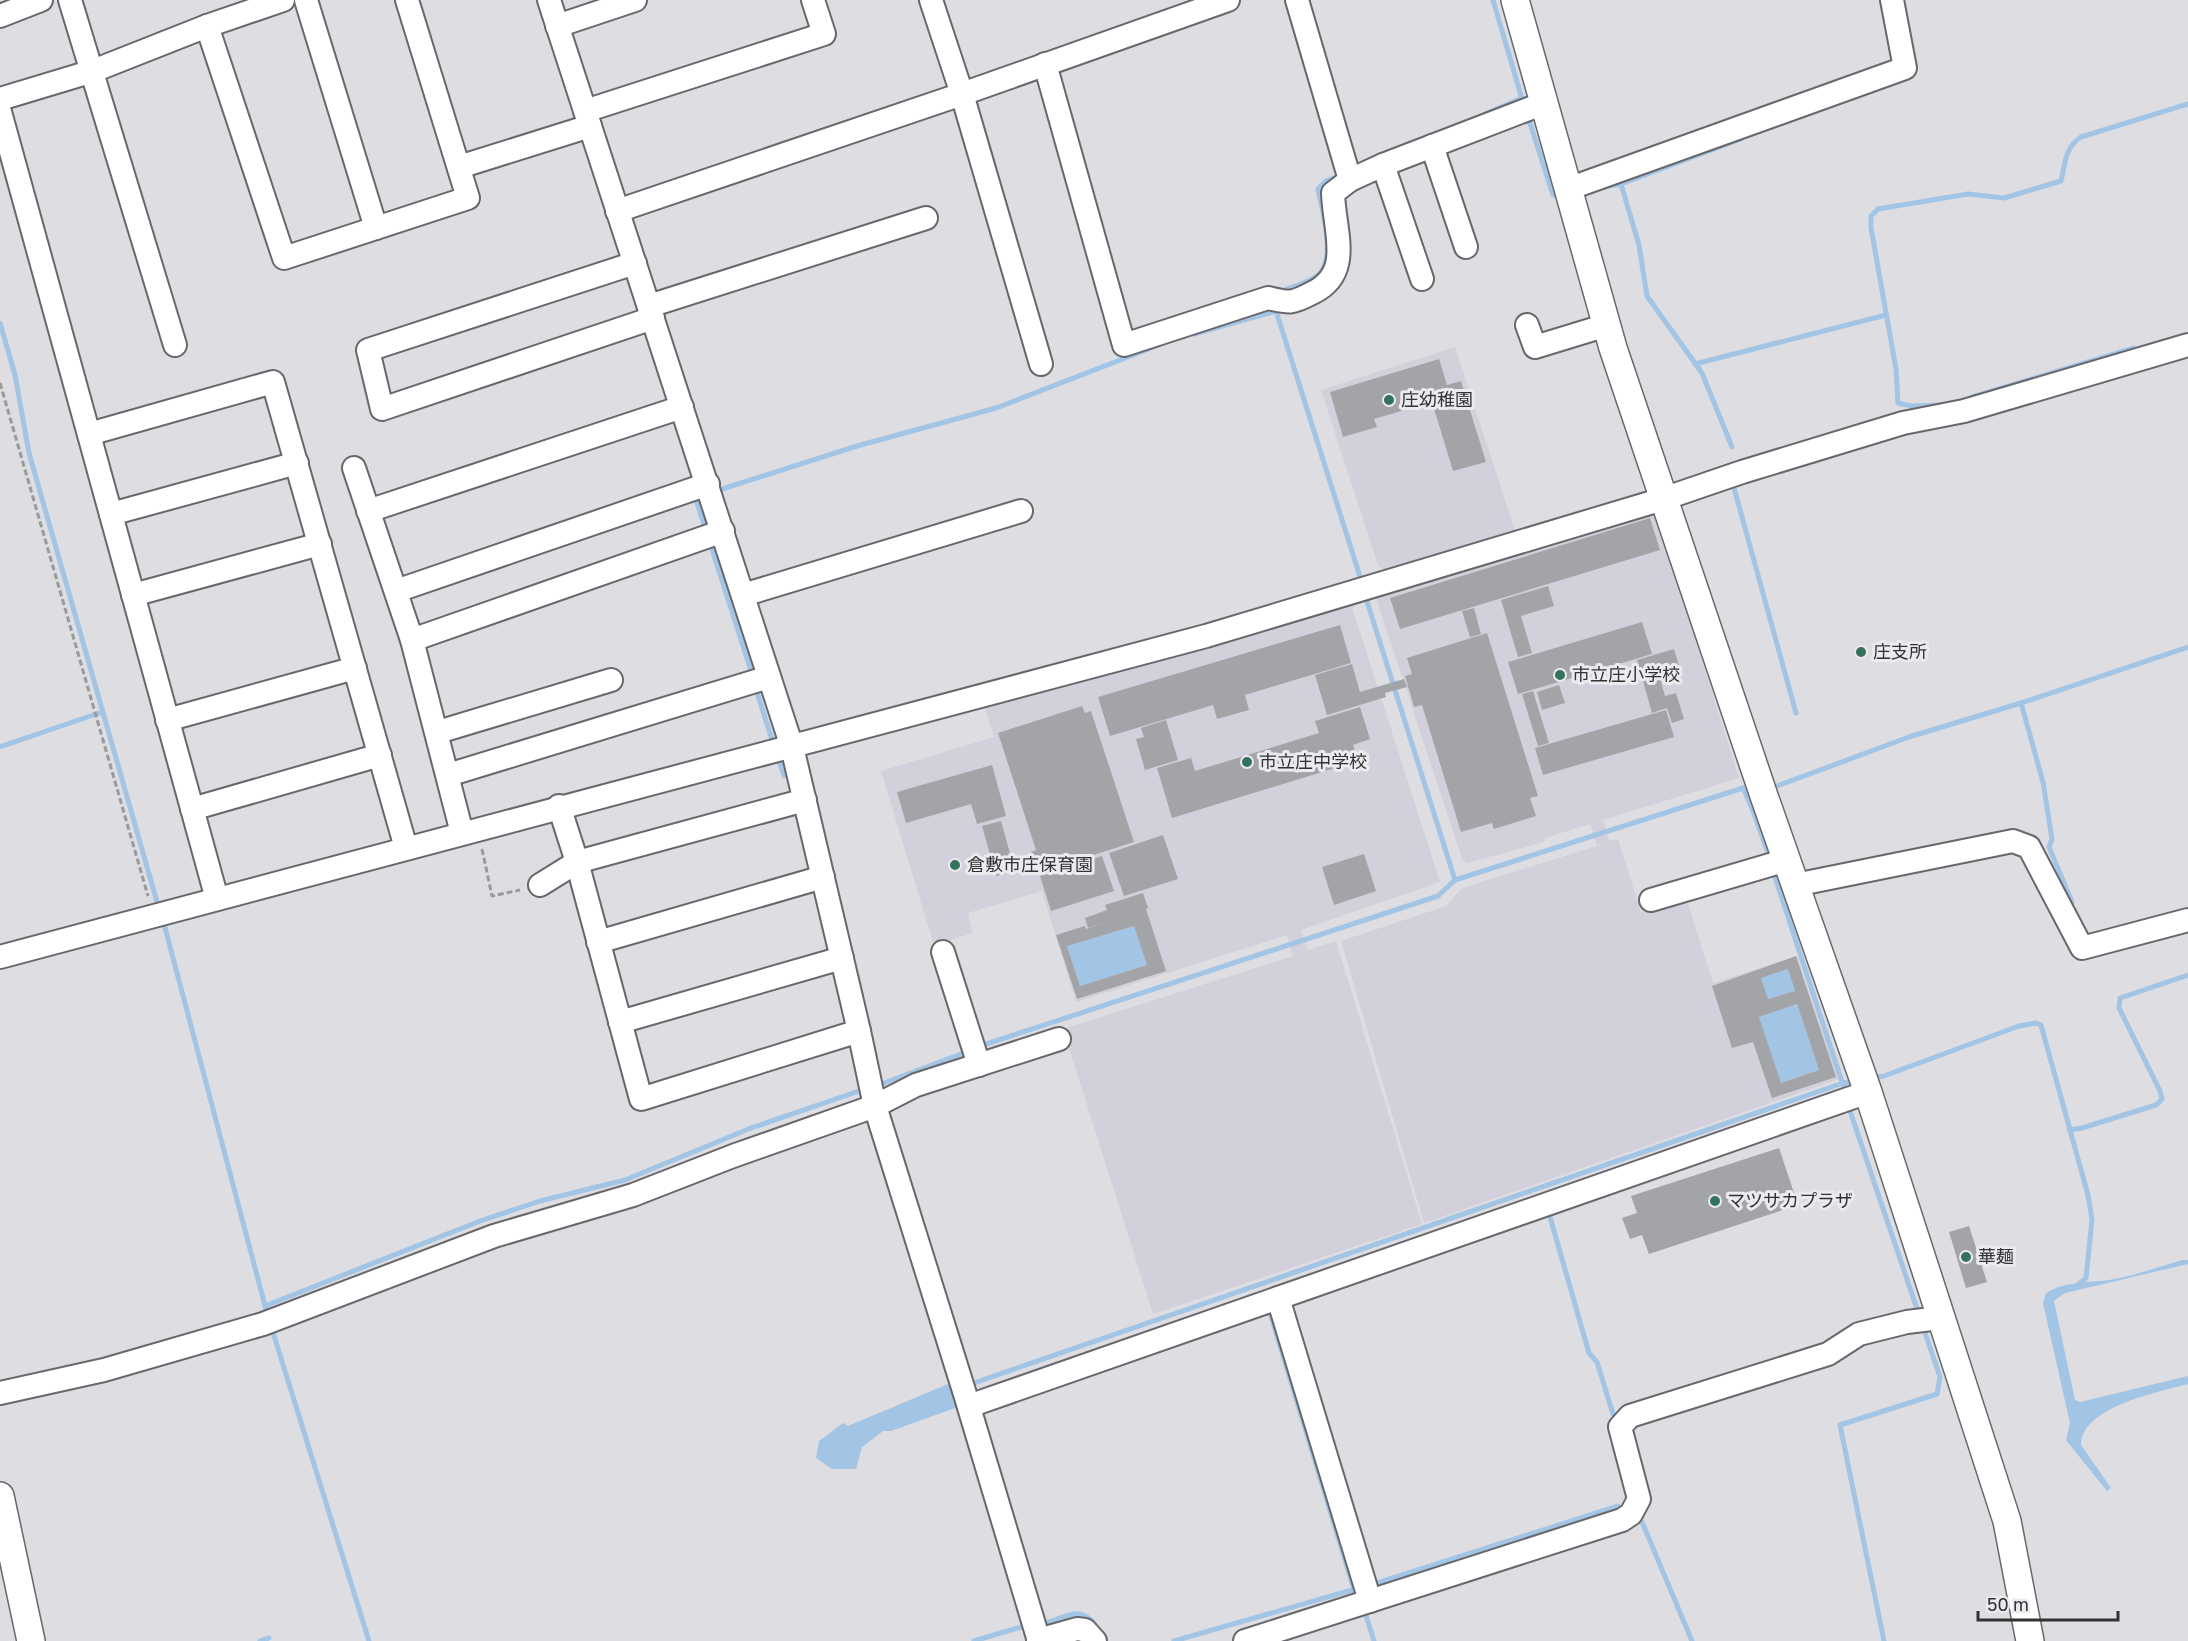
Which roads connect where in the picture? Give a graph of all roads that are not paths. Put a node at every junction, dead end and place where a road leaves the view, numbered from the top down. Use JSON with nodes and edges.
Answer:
{"nodes":[{"id":1,"x":41,"y":0,"type":"edge"},
{"id":2,"x":70,"y":0,"type":"edge"},
{"id":3,"x":283,"y":0,"type":"edge"},
{"id":4,"x":306,"y":0,"type":"edge"},
{"id":5,"x":407,"y":0,"type":"edge"},
{"id":6,"x":549,"y":0,"type":"edge"},
{"id":7,"x":635,"y":0,"type":"edge"},
{"id":8,"x":813,"y":0,"type":"edge"},
{"id":9,"x":931,"y":0,"type":"edge"},
{"id":10,"x":1228,"y":0,"type":"edge"},
{"id":11,"x":1296,"y":0,"type":"edge"},
{"id":12,"x":1515,"y":0,"type":"edge"},
{"id":13,"x":1892,"y":0,"type":"edge"},
{"id":14,"x":1201,"y":4,"type":"edge"},
{"id":15,"x":0,"y":16,"type":"edge"},
{"id":16,"x":207,"y":26,"type":"junction"},
{"id":17,"x":558,"y":26,"type":"junction"},
{"id":18,"x":1045,"y":64,"type":"junction"},
{"id":19,"x":93,"y":71,"type":"junction"},
{"id":20,"x":962,"y":94,"type":"junction"},
{"id":21,"x":0,"y":99,"type":"edge"},
{"id":22,"x":1531,"y":108,"type":"junction"},
{"id":23,"x":0,"y":112,"type":"edge"},
{"id":24,"x":588,"y":118,"type":"junction"},
{"id":25,"x":1432,"y":146,"type":"junction"},
{"id":26,"x":1383,"y":165,"type":"junction"},
{"id":27,"x":459,"y":167,"type":"junction"},
{"id":28,"x":1348,"y":174,"type":"junction"},
{"id":29,"x":1568,"y":189,"type":"junction"},
{"id":30,"x":617,"y":211,"type":"junction"},
{"id":31,"x":926,"y":218,"type":"dead end"},
{"id":32,"x":376,"y":228,"type":"junction"},
{"id":33,"x":1466,"y":247,"type":"dead end"},
{"id":34,"x":635,"y":263,"type":"junction"},
{"id":35,"x":1422,"y":279,"type":"dead end"},
{"id":36,"x":651,"y":312,"type":"junction"},
{"id":37,"x":1527,"y":325,"type":"dead end"},
{"id":38,"x":1606,"y":325,"type":"junction"},
{"id":39,"x":175,"y":345,"type":"dead end"},
{"id":40,"x":2188,"y":345,"type":"edge"},
{"id":41,"x":1041,"y":364,"type":"dead end"},
{"id":42,"x":682,"y":407,"type":"junction"},
{"id":43,"x":88,"y":434,"type":"junction"},
{"id":44,"x":297,"y":463,"type":"junction"},
{"id":45,"x":354,"y":468,"type":"dead end"},
{"id":46,"x":708,"y":484,"type":"junction"},
{"id":47,"x":1663,"y":499,"type":"junction"},
{"id":48,"x":368,"y":511,"type":"junction"},
{"id":49,"x":1020,"y":512,"type":"dead end"},
{"id":50,"x":111,"y":514,"type":"junction"},
{"id":51,"x":712,"y":534,"type":"junction"},
{"id":52,"x":320,"y":544,"type":"junction"},
{"id":53,"x":396,"y":591,"type":"junction"},
{"id":54,"x":133,"y":595,"type":"junction"},
{"id":55,"x":743,"y":595,"type":"junction"},
{"id":56,"x":412,"y":639,"type":"junction"},
{"id":57,"x":355,"y":668,"type":"junction"},
{"id":58,"x":611,"y":680,"type":"dead end"},
{"id":59,"x":759,"y":680,"type":"junction"},
{"id":60,"x":168,"y":720,"type":"junction"},
{"id":61,"x":438,"y":732,"type":"junction"},
{"id":62,"x":782,"y":749,"type":"junction"},
{"id":63,"x":380,"y":755,"type":"junction"},
{"id":64,"x":448,"y":775,"type":"junction"},
{"id":65,"x":804,"y":800,"type":"junction"},
{"id":66,"x":559,"y":806,"type":"junction"},
{"id":67,"x":192,"y":809,"type":"junction"},
{"id":68,"x":470,"y":831,"type":"junction"},
{"id":69,"x":406,"y":848,"type":"junction"},
{"id":70,"x":577,"y":862,"type":"junction"},
{"id":71,"x":1781,"y":869,"type":"junction"},
{"id":72,"x":823,"y":877,"type":"junction"},
{"id":73,"x":540,"y":885,"type":"road end"},
{"id":74,"x":217,"y":899,"type":"junction"},
{"id":75,"x":1651,"y":900,"type":"dead end"},
{"id":76,"x":2188,"y":920,"type":"edge"},
{"id":77,"x":598,"y":942,"type":"junction"},
{"id":78,"x":943,"y":952,"type":"dead end"},
{"id":79,"x":0,"y":957,"type":"edge"},
{"id":80,"x":842,"y":958,"type":"junction"},
{"id":81,"x":620,"y":1022,"type":"junction"},
{"id":82,"x":859,"y":1031,"type":"junction"},
{"id":83,"x":1059,"y":1040,"type":"dead end"},
{"id":84,"x":977,"y":1062,"type":"junction"},
{"id":85,"x":1858,"y":1089,"type":"junction"},
{"id":86,"x":872,"y":1091,"type":"junction"},
{"id":87,"x":1271,"y":1300,"type":"junction"},
{"id":88,"x":1928,"y":1319,"type":"junction"},
{"id":89,"x":0,"y":1393,"type":"edge"},
{"id":90,"x":965,"y":1394,"type":"junction"},
{"id":91,"x":0,"y":1496,"type":"edge"},
{"id":92,"x":1365,"y":1596,"type":"junction"},
{"id":93,"x":1036,"y":1633,"type":"edge"},
{"id":94,"x":31,"y":1641,"type":"edge"},
{"id":95,"x":1095,"y":1641,"type":"edge"},
{"id":96,"x":1245,"y":1641,"type":"edge"},
{"id":97,"x":2030,"y":1641,"type":"edge"}],
"edges":[{"from":1,"to":15,"type":"street"},
{"from":2,"to":19,"type":"street"},
{"from":3,"to":16,"type":"street"},
{"from":4,"to":32,"type":"street"},
{"from":5,"to":27,"type":"street"},
{"from":6,"to":17,"type":"street"},
{"from":7,"to":17,"type":"street"},
{"from":8,"to":24,"type":"street"},
{"from":9,"to":20,"type":"street"},
{"from":10,"to":14,"type":"street"},
{"from":11,"to":28,"type":"street"},
{"from":12,"to":22,"type":"street"},
{"from":13,"to":29,"type":"street"},
{"from":14,"to":18,"type":"street"},
{"from":16,"to":19,"type":"street"},
{"from":16,"to":32,"type":"street"},
{"from":17,"to":24,"type":"street"},
{"from":18,"to":20,"type":"street"},
{"from":18,"to":28,"type":"street"},
{"from":19,"to":21,"type":"street"},
{"from":19,"to":39,"type":"street"},
{"from":20,"to":30,"type":"street"},
{"from":20,"to":41,"type":"street"},
{"from":22,"to":25,"type":"street"},
{"from":22,"to":29,"type":"street"},
{"from":23,"to":43,"type":"street"},
{"from":24,"to":27,"type":"street"},
{"from":24,"to":30,"type":"street"},
{"from":25,"to":26,"type":"street"},
{"from":25,"to":33,"type":"street"},
{"from":26,"to":28,"type":"street"},
{"from":26,"to":35,"type":"street"},
{"from":27,"to":32,"type":"street"},
{"from":29,"to":38,"type":"street"},
{"from":30,"to":34,"type":"street"},
{"from":31,"to":36,"type":"street"},
{"from":34,"to":36,"type":"street"},
{"from":34,"to":36,"type":"street"},
{"from":36,"to":42,"type":"street"},
{"from":37,"to":38,"type":"street"},
{"from":38,"to":47,"type":"street"},
{"from":40,"to":47,"type":"street"},
{"from":42,"to":46,"type":"street"},
{"from":42,"to":48,"type":"street"},
{"from":43,"to":44,"type":"street"},
{"from":43,"to":50,"type":"street"},
{"from":44,"to":50,"type":"street"},
{"from":44,"to":52,"type":"street"},
{"from":45,"to":48,"type":"street"},
{"from":46,"to":51,"type":"street"},
{"from":46,"to":53,"type":"street"},
{"from":47,"to":62,"type":"street"},
{"from":47,"to":71,"type":"street"},
{"from":48,"to":53,"type":"street"},
{"from":49,"to":55,"type":"street"},
{"from":50,"to":54,"type":"street"},
{"from":51,"to":55,"type":"street"},
{"from":51,"to":56,"type":"street"},
{"from":52,"to":54,"type":"street"},
{"from":52,"to":57,"type":"street"},
{"from":53,"to":56,"type":"street"},
{"from":54,"to":60,"type":"street"},
{"from":55,"to":59,"type":"street"},
{"from":56,"to":61,"type":"street"},
{"from":57,"to":60,"type":"street"},
{"from":57,"to":63,"type":"street"},
{"from":58,"to":61,"type":"street"},
{"from":59,"to":62,"type":"street"},
{"from":59,"to":64,"type":"street"},
{"from":60,"to":67,"type":"street"},
{"from":61,"to":64,"type":"street"},
{"from":62,"to":65,"type":"street"},
{"from":62,"to":66,"type":"street"},
{"from":63,"to":67,"type":"street"},
{"from":63,"to":69,"type":"street"},
{"from":64,"to":68,"type":"street"},
{"from":65,"to":70,"type":"street"},
{"from":65,"to":72,"type":"street"},
{"from":66,"to":68,"type":"street"},
{"from":66,"to":70,"type":"street"},
{"from":67,"to":74,"type":"street"},
{"from":68,"to":69,"type":"street"},
{"from":69,"to":74,"type":"street"},
{"from":70,"to":73,"type":"street"},
{"from":70,"to":77,"type":"street"},
{"from":71,"to":75,"type":"street"},
{"from":71,"to":76,"type":"street"},
{"from":71,"to":85,"type":"street"},
{"from":72,"to":77,"type":"street"},
{"from":72,"to":80,"type":"street"},
{"from":74,"to":79,"type":"street"},
{"from":77,"to":81,"type":"street"},
{"from":78,"to":84,"type":"street"},
{"from":80,"to":81,"type":"street"},
{"from":80,"to":82,"type":"street"},
{"from":81,"to":82,"type":"street"},
{"from":82,"to":86,"type":"street"},
{"from":83,"to":84,"type":"street"},
{"from":84,"to":86,"type":"street"},
{"from":85,"to":87,"type":"street"},
{"from":85,"to":88,"type":"street"},
{"from":86,"to":89,"type":"street"},
{"from":86,"to":90,"type":"street"},
{"from":87,"to":90,"type":"street"},
{"from":87,"to":92,"type":"street"},
{"from":88,"to":92,"type":"street"},
{"from":88,"to":97,"type":"street"},
{"from":90,"to":93,"type":"street"},
{"from":91,"to":94,"type":"street"},
{"from":92,"to":96,"type":"street"},
{"from":93,"to":95,"type":"street"}]}
